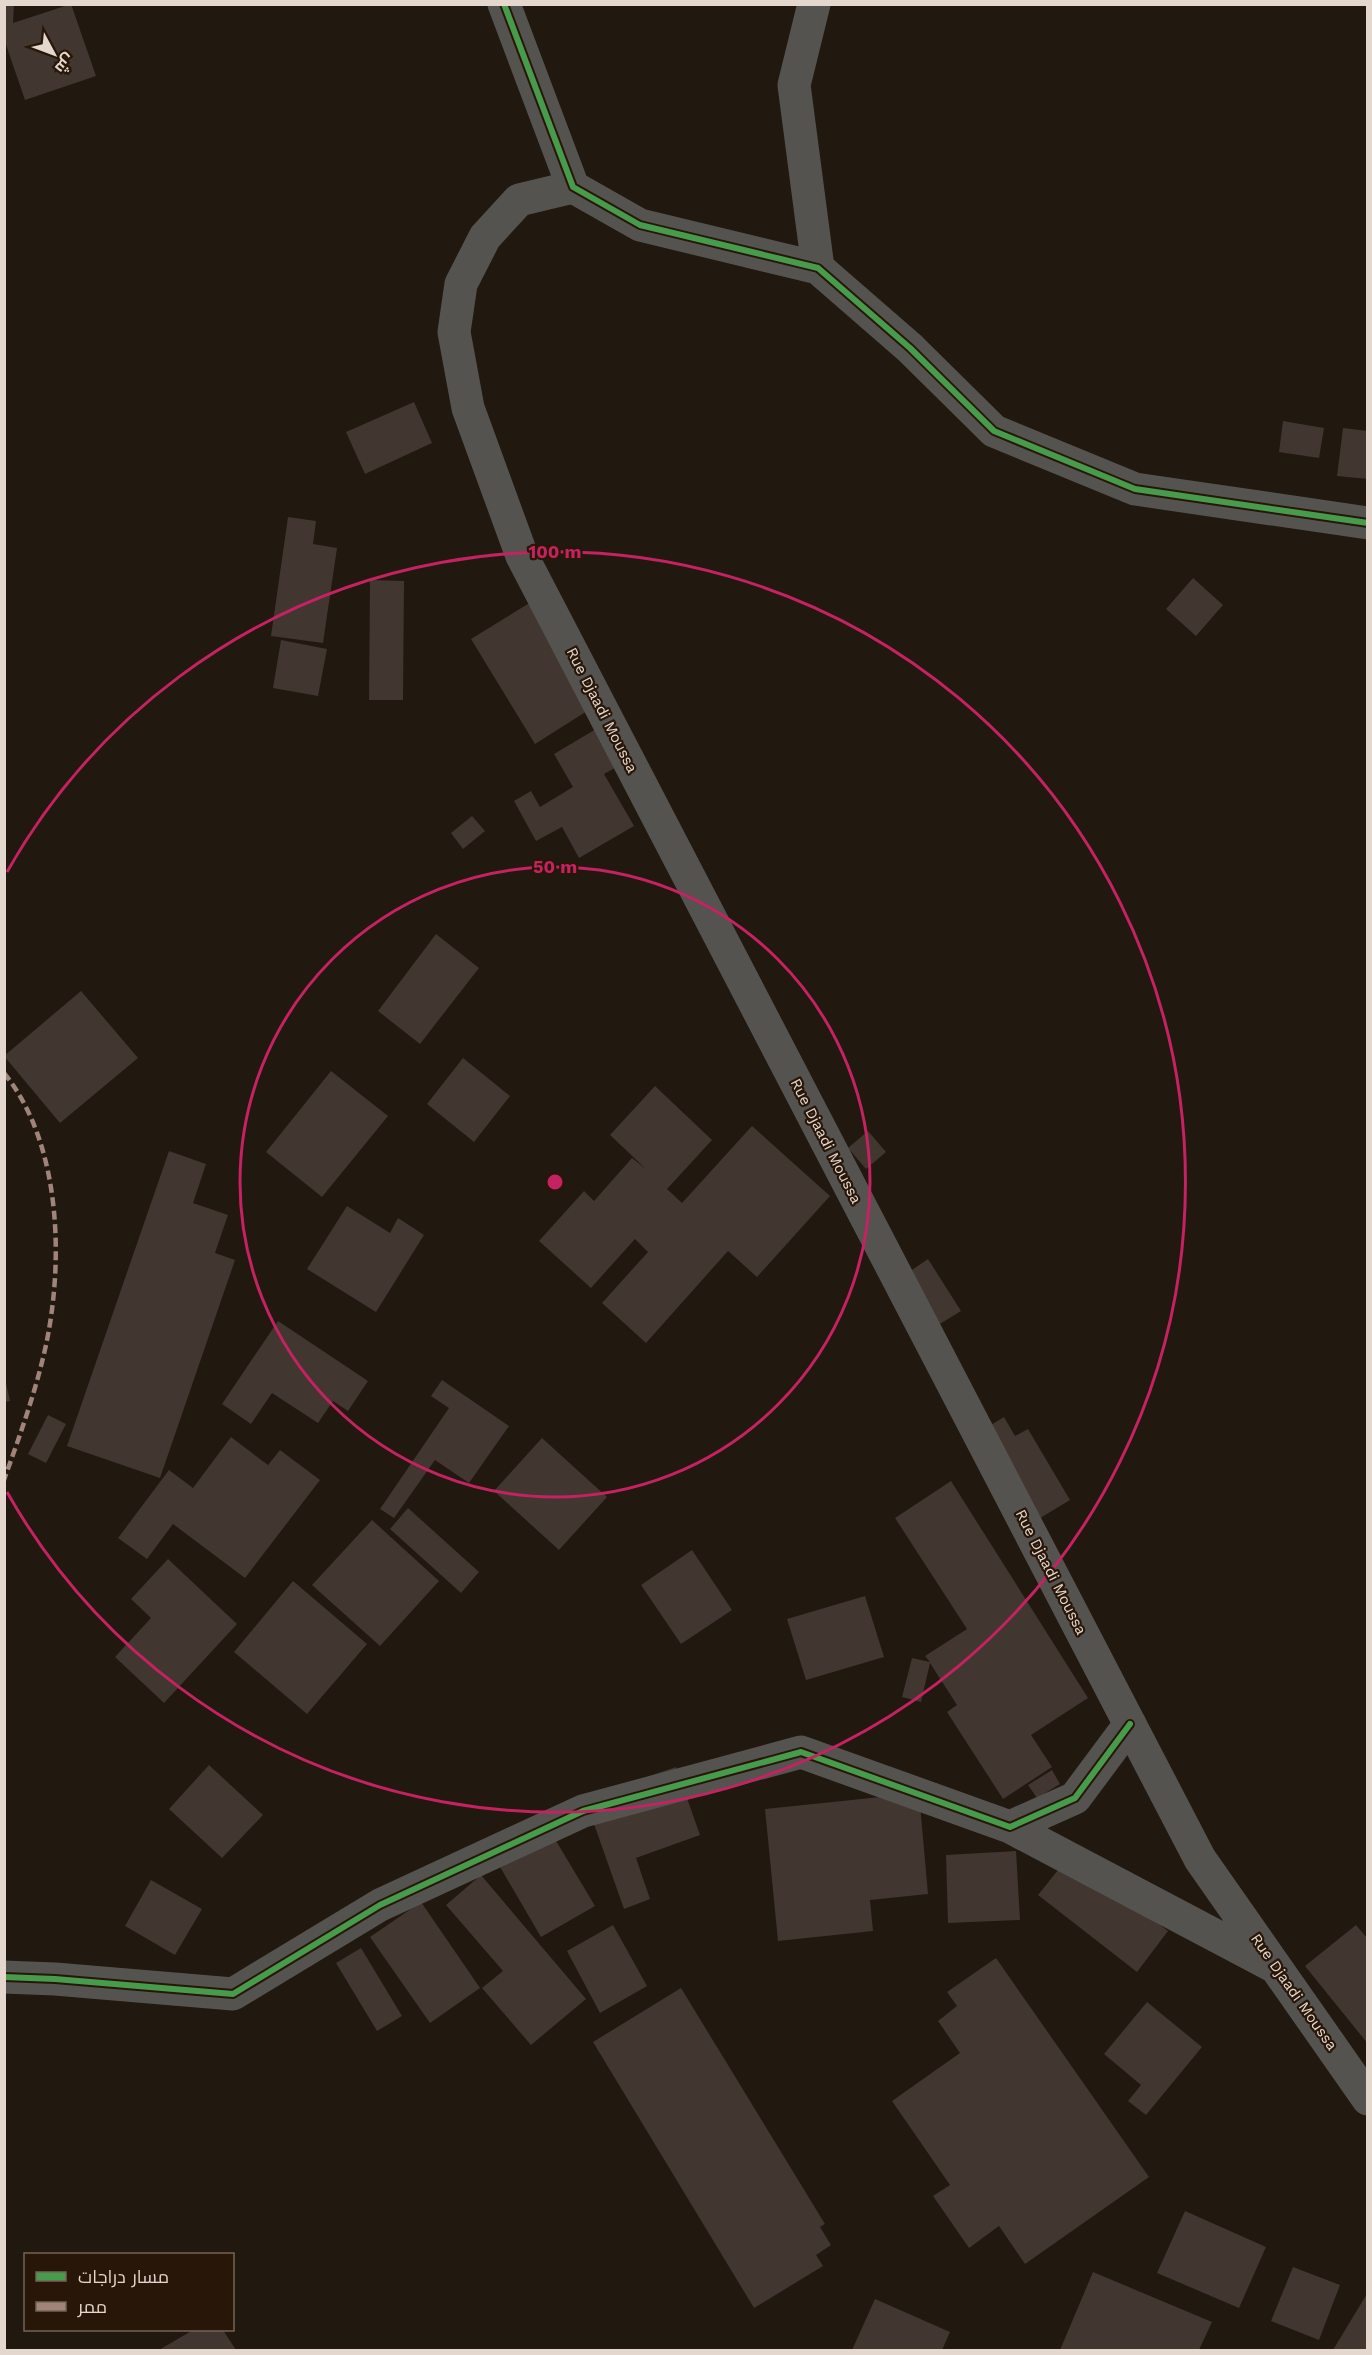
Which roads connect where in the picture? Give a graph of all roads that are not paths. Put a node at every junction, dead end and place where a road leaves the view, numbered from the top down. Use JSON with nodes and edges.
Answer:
{"nodes":[{"id":1,"x":504,"y":4,"type":"edge"},
{"id":2,"x":814,"y":4,"type":"edge"},
{"id":3,"x":573,"y":187,"type":"junction"},
{"id":4,"x":818,"y":268,"type":"junction"},
{"id":5,"x":1368,"y":523,"type":"edge"},
{"id":6,"x":1130,"y":1724,"type":"junction"},
{"id":7,"x":1010,"y":1827,"type":"junction"},
{"id":8,"x":1278,"y":1969,"type":"junction"},
{"id":9,"x":4,"y":1977,"type":"edge"},
{"id":10,"x":1368,"y":2099,"type":"edge"}],
"edges":[{"from":1,"to":3,"type":"street"},
{"from":2,"to":4,"type":"street"},
{"from":3,"to":4,"type":"street"},
{"from":3,"to":6,"type":"street","name":"Rue Djaadi Moussa"},
{"from":4,"to":5,"type":"street"},
{"from":6,"to":7,"type":"street"},
{"from":6,"to":8,"type":"street","name":"Rue Djaadi Moussa"},
{"from":7,"to":8,"type":"street"},
{"from":7,"to":9,"type":"street"},
{"from":8,"to":10,"type":"street","name":"Rue Djaadi Moussa"}]}
